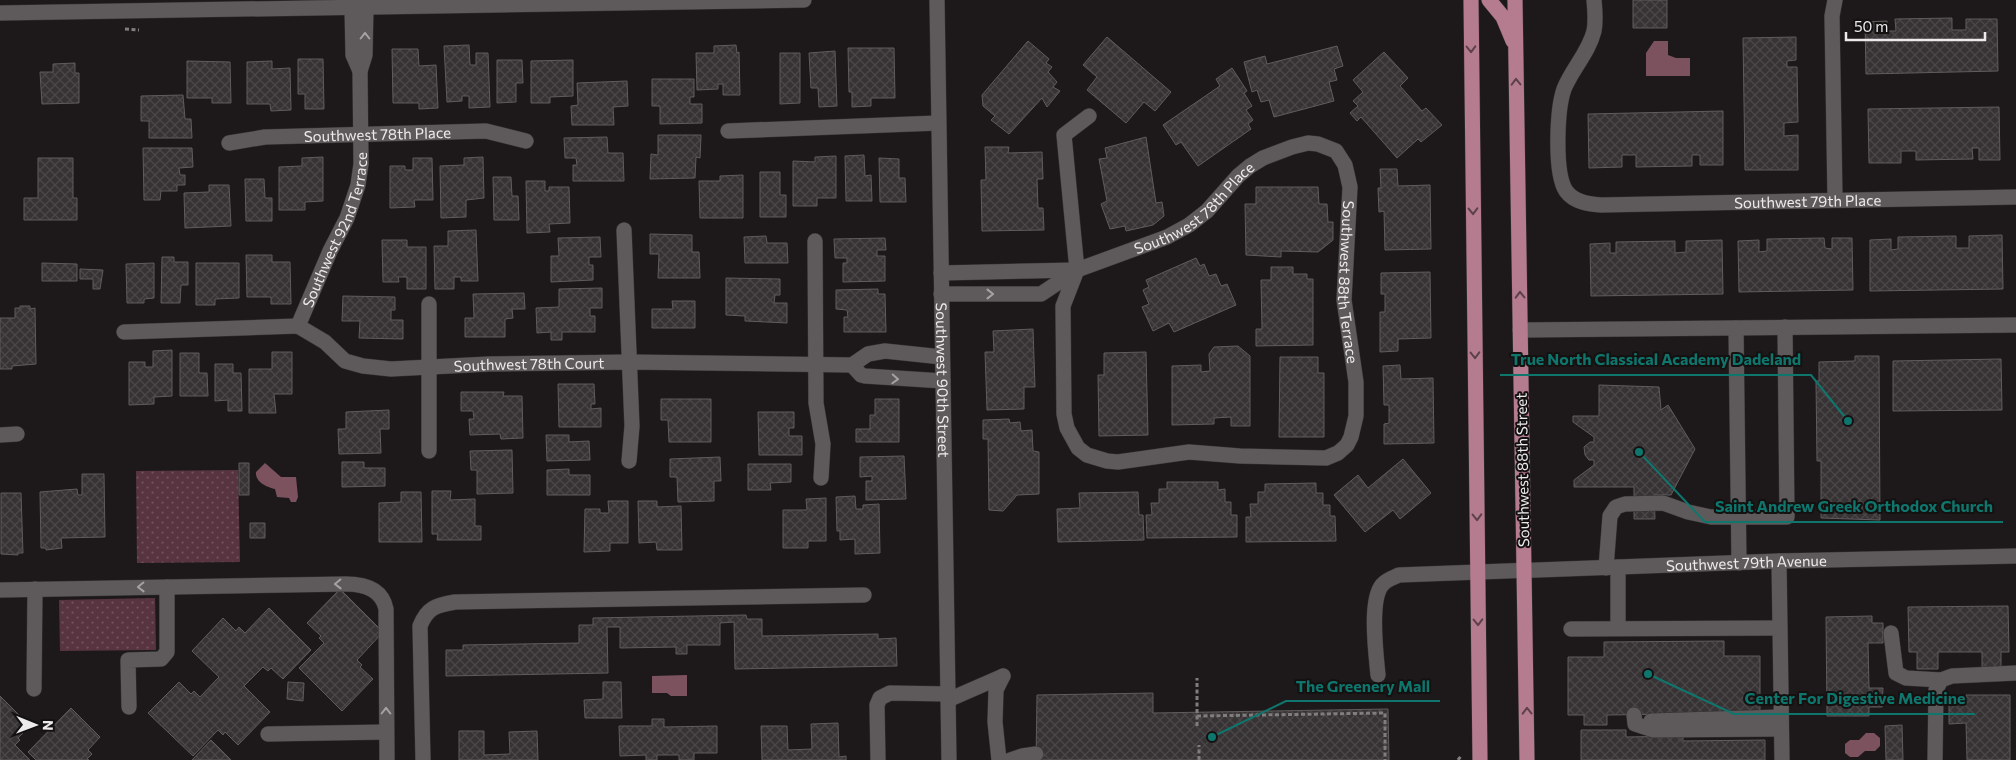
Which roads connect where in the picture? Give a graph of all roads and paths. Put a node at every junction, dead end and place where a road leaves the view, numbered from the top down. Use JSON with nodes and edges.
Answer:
{"nodes":[{"id":1,"x":804,"y":0,"type":"edge"},
{"id":2,"x":937,"y":0,"type":"edge"},
{"id":3,"x":1471,"y":0,"type":"edge"},
{"id":4,"x":1489,"y":0,"type":"edge"},
{"id":5,"x":1515,"y":0,"type":"edge"},
{"id":6,"x":1594,"y":0,"type":"edge"},
{"id":7,"x":1835,"y":0,"type":"edge"},
{"id":8,"x":639,"y":1,"type":"edge"},
{"id":9,"x":660,"y":1,"type":"edge"},
{"id":10,"x":359,"y":8,"type":"junction"},
{"id":11,"x":0,"y":13,"type":"edge"},
{"id":12,"x":1516,"y":46,"type":"junction"},
{"id":13,"x":1089,"y":116,"type":"dead end"},
{"id":14,"x":938,"y":123,"type":"junction"},
{"id":15,"x":728,"y":131,"type":"dead end"},
{"id":16,"x":361,"y":134,"type":"junction"},
{"id":17,"x":526,"y":141,"type":"dead end"},
{"id":18,"x":1308,"y":143,"type":"joint"},
{"id":19,"x":229,"y":144,"type":"dead end"},
{"id":20,"x":2015,"y":197,"type":"dead end"},
{"id":21,"x":1835,"y":199,"type":"junction"},
{"id":22,"x":624,"y":230,"type":"dead end"},
{"id":23,"x":815,"y":241,"type":"dead end"},
{"id":24,"x":1077,"y":270,"type":"junction"},
{"id":25,"x":941,"y":273,"type":"junction"},
{"id":26,"x":941,"y":294,"type":"junction"},
{"id":27,"x":429,"y":304,"type":"dead end"},
{"id":28,"x":2016,"y":325,"type":"edge"},
{"id":29,"x":298,"y":326,"type":"junction"},
{"id":30,"x":1736,"y":328,"type":"junction"},
{"id":31,"x":1785,"y":328,"type":"junction"},
{"id":32,"x":1520,"y":330,"type":"junction"},
{"id":33,"x":124,"y":332,"type":"dead end"},
{"id":34,"x":942,"y":357,"type":"junction"},
{"id":35,"x":629,"y":362,"type":"junction"},
{"id":36,"x":816,"y":365,"type":"junction"},
{"id":37,"x":852,"y":365,"type":"junction"},
{"id":38,"x":428,"y":367,"type":"junction"},
{"id":39,"x":943,"y":381,"type":"junction"},
{"id":40,"x":17,"y":434,"type":"dead end"},
{"id":41,"x":0,"y":435,"type":"edge"},
{"id":42,"x":429,"y":451,"type":"dead end"},
{"id":43,"x":628,"y":461,"type":"dead end"},
{"id":44,"x":821,"y":478,"type":"dead end"},
{"id":45,"x":1740,"y":517,"type":"junction"},
{"id":46,"x":2016,"y":556,"type":"edge"},
{"id":47,"x":1779,"y":561,"type":"junction"},
{"id":48,"x":1739,"y":563,"type":"junction"},
{"id":49,"x":1612,"y":567,"type":"junction"},
{"id":50,"x":1524,"y":571,"type":"junction"},
{"id":51,"x":1478,"y":573,"type":"junction"},
{"id":52,"x":167,"y":587,"type":"junction"},
{"id":53,"x":34,"y":589,"type":"junction"},
{"id":54,"x":0,"y":590,"type":"edge"},
{"id":55,"x":864,"y":595,"type":"dead end"},
{"id":56,"x":1618,"y":628,"type":"junction"},
{"id":57,"x":1779,"y":628,"type":"junction"},
{"id":58,"x":1571,"y":629,"type":"dead end"},
{"id":59,"x":1891,"y":634,"type":"dead end"},
{"id":60,"x":2016,"y":673,"type":"edge"},
{"id":61,"x":1378,"y":675,"type":"dead end"},
{"id":62,"x":1197,"y":678,"type":"dead end"},
{"id":63,"x":1941,"y":680,"type":"junction"},
{"id":64,"x":34,"y":689,"type":"dead end"},
{"id":65,"x":948,"y":697,"type":"junction"},
{"id":66,"x":129,"y":707,"type":"dead end"},
{"id":67,"x":1197,"y":716,"type":"junction"},
{"id":68,"x":1639,"y":720,"type":"dead end"},
{"id":69,"x":1781,"y":723,"type":"junction"},
{"id":70,"x":1197,"y":726,"type":"dead end"},
{"id":71,"x":386,"y":732,"type":"junction"},
{"id":72,"x":268,"y":734,"type":"dead end"},
{"id":73,"x":1199,"y":745,"type":"dead end"},
{"id":74,"x":1036,"y":754,"type":"dead end"},
{"id":75,"x":387,"y":760,"type":"edge"},
{"id":76,"x":423,"y":760,"type":"edge"},
{"id":77,"x":878,"y":760,"type":"edge"},
{"id":78,"x":948,"y":760,"type":"edge"},
{"id":79,"x":999,"y":760,"type":"edge"},
{"id":80,"x":1010,"y":760,"type":"edge"},
{"id":81,"x":1198,"y":760,"type":"edge"},
{"id":82,"x":1385,"y":760,"type":"edge"},
{"id":83,"x":1480,"y":760,"type":"edge"},
{"id":84,"x":1528,"y":760,"type":"edge"},
{"id":85,"x":1782,"y":760,"type":"edge"},
{"id":86,"x":1935,"y":760,"type":"edge"}],
"edges":[{"from":1,"to":9,"type":"street"},
{"from":2,"to":14,"type":"street","name":"Southwest 90th Street"},
{"from":3,"to":51,"type":"main road","one_way":true},
{"from":4,"to":12,"type":"main road"},
{"from":5,"to":12,"type":"main road","name":"Southwest 88th Street"},
{"from":6,"to":21,"type":"street","name":"Southwest 79th Place"},
{"from":7,"to":21,"type":"street"},
{"from":8,"to":9,"type":"street"},
{"from":8,"to":10,"type":"street"},
{"from":10,"to":11,"type":"street"},
{"from":10,"to":16,"type":"street","name":"Southwest 92nd Terrace"},
{"from":32,"to":12,"type":"main road","name":"Southwest 88th Street","one_way":true},
{"from":13,"to":24,"type":"street"},
{"from":14,"to":15,"type":"street"},
{"from":14,"to":25,"type":"street","name":"Southwest 90th Street"},
{"from":16,"to":17,"type":"street","name":"Southwest 78th Place"},
{"from":16,"to":19,"type":"street","name":"Southwest 78th Place"},
{"from":16,"to":29,"type":"street","name":"Southwest 92nd Terrace"},
{"from":18,"to":24,"type":"street","name":"Southwest 78th Place"},
{"from":18,"to":24,"type":"street","name":"Southwest 88th Terrace"},
{"from":20,"to":21,"type":"street","name":"Southwest 79th Place"},
{"from":22,"to":35,"type":"street"},
{"from":23,"to":36,"type":"street"},
{"from":24,"to":25,"type":"street"},
{"from":26,"to":24,"type":"street","one_way":true},
{"from":25,"to":26,"type":"street","name":"Southwest 90th Street"},
{"from":26,"to":34,"type":"street","name":"Southwest 90th Street"},
{"from":27,"to":38,"type":"street"},
{"from":28,"to":31,"type":"street"},
{"from":29,"to":33,"type":"street"},
{"from":29,"to":38,"type":"street","name":"Southwest 78th Court"},
{"from":30,"to":31,"type":"street"},
{"from":30,"to":32,"type":"street"},
{"from":30,"to":45,"type":"street"},
{"from":31,"to":45,"type":"street"},
{"from":32,"to":50,"type":"main road","name":"Southwest 88th Street"},
{"from":34,"to":37,"type":"street","name":"Southwest 78th Court"},
{"from":34,"to":39,"type":"street","name":"Southwest 90th Street"},
{"from":35,"to":36,"type":"street","name":"Southwest 78th Court"},
{"from":35,"to":38,"type":"street","name":"Southwest 78th Court"},
{"from":35,"to":43,"type":"street"},
{"from":36,"to":37,"type":"street","name":"Southwest 78th Court"},
{"from":36,"to":44,"type":"street"},
{"from":37,"to":39,"type":"street","one_way":true},
{"from":38,"to":42,"type":"street"},
{"from":39,"to":65,"type":"street","name":"Southwest 90th Street"},
{"from":40,"to":41,"type":"street"},
{"from":45,"to":48,"type":"street"},
{"from":45,"to":49,"type":"street"},
{"from":46,"to":47,"type":"street","name":"Southwest 79th Avenue"},
{"from":47,"to":48,"type":"street","name":"Southwest 79th Avenue"},
{"from":47,"to":57,"type":"street"},
{"from":48,"to":49,"type":"street","name":"Southwest 79th Avenue"},
{"from":49,"to":50,"type":"street","name":"Southwest 79th Avenue"},
{"from":49,"to":56,"type":"street"},
{"from":50,"to":51,"type":"street","name":"Southwest 79th Avenue"},
{"from":84,"to":50,"type":"main road","name":"Southwest 88th Street","one_way":true},
{"from":51,"to":61,"type":"street","name":"Southwest 79th Avenue"},
{"from":51,"to":83,"type":"main road","one_way":true},
{"from":52,"to":53,"type":"street","one_way":true},
{"from":52,"to":66,"type":"street"},
{"from":71,"to":52,"type":"street","one_way":true},
{"from":53,"to":54,"type":"street"},
{"from":53,"to":64,"type":"street"},
{"from":55,"to":76,"type":"street"},
{"from":56,"to":57,"type":"street"},
{"from":56,"to":58,"type":"street"},
{"from":57,"to":69,"type":"street"},
{"from":59,"to":63,"type":"street"},
{"from":60,"to":63,"type":"street"},
{"from":62,"to":67,"type":"path"},
{"from":63,"to":86,"type":"street"},
{"from":65,"to":77,"type":"street"},
{"from":65,"to":78,"type":"street","name":"Southwest 90th Street"},
{"from":65,"to":79,"type":"street"},
{"from":67,"to":70,"type":"path"},
{"from":67,"to":82,"type":"path"},
{"from":68,"to":69,"type":"street"},
{"from":69,"to":85,"type":"street"},
{"from":71,"to":72,"type":"street"},
{"from":71,"to":75,"type":"street"},
{"from":73,"to":81,"type":"path"},
{"from":74,"to":80,"type":"street"}]}
